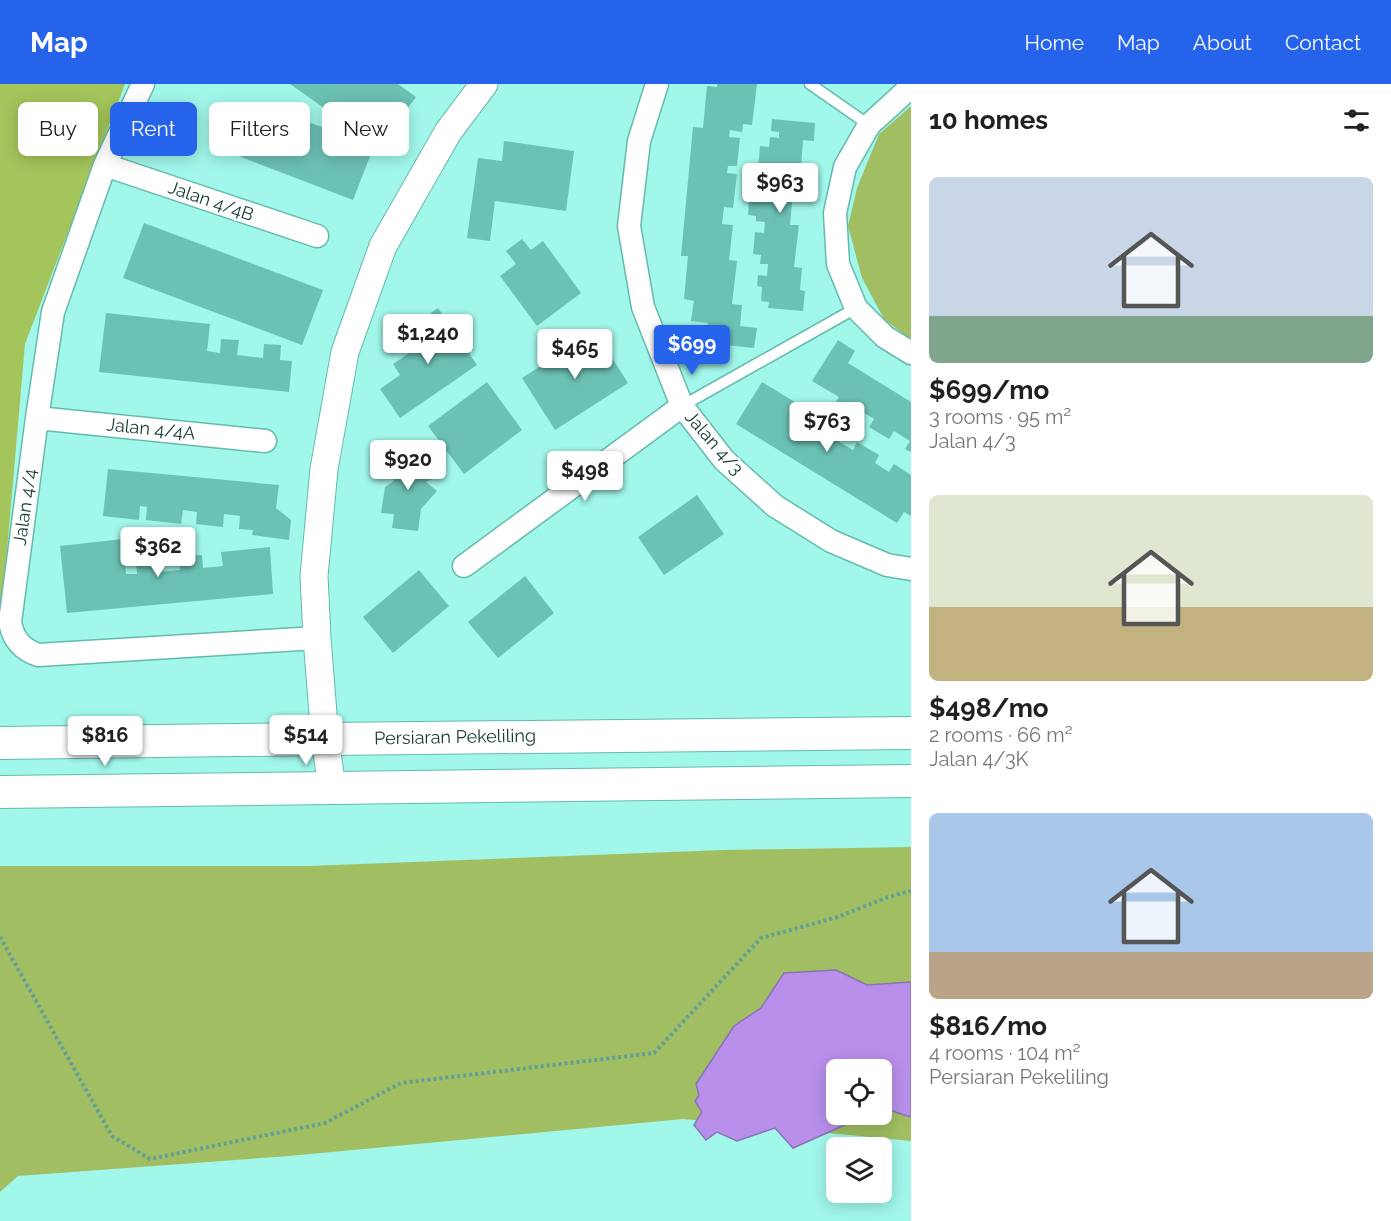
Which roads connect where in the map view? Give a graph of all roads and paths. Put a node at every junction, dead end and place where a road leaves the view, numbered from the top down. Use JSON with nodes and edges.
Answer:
{"nodes":[{"id":1,"x":143,"y":84,"type":"edge"},
{"id":2,"x":484,"y":84,"type":"edge"},
{"id":3,"x":657,"y":84,"type":"edge"},
{"id":4,"x":810,"y":84,"type":"edge"},
{"id":5,"x":911,"y":89,"type":"edge"},
{"id":6,"x":868,"y":125,"type":"junction"},
{"id":7,"x":105,"y":165,"type":"junction"},
{"id":8,"x":316,"y":236,"type":"dead end"},
{"id":9,"x":856,"y":308,"type":"junction"},
{"id":10,"x":911,"y":353,"type":"edge"},
{"id":11,"x":682,"y":406,"type":"junction"},
{"id":12,"x":37,"y":418,"type":"junction"},
{"id":13,"x":265,"y":441,"type":"dead end"},
{"id":14,"x":464,"y":566,"type":"dead end"},
{"id":15,"x":911,"y":569,"type":"edge"},
{"id":16,"x":317,"y":638,"type":"junction"},
{"id":17,"x":911,"y":733,"type":"edge"},
{"id":18,"x":326,"y":739,"type":"junction"},
{"id":19,"x":0,"y":743,"type":"edge"},
{"id":20,"x":911,"y":782,"type":"edge"},
{"id":21,"x":332,"y":788,"type":"junction"},
{"id":22,"x":0,"y":792,"type":"edge"},
{"id":23,"x":911,"y":891,"type":"edge"},
{"id":24,"x":0,"y":937,"type":"edge"}],
"edges":[{"from":1,"to":7,"type":"street","name":"Jalan 4/4"},
{"from":2,"to":16,"type":"street"},
{"from":3,"to":11,"type":"street","name":"Jalan 4/3"},
{"from":4,"to":6,"type":"lane"},
{"from":5,"to":6,"type":"street"},
{"from":6,"to":9,"type":"street"},
{"from":7,"to":8,"type":"street","name":"Jalan 4/4B"},
{"from":7,"to":12,"type":"street","name":"Jalan 4/4"},
{"from":9,"to":10,"type":"street"},
{"from":9,"to":11,"type":"lane"},
{"from":11,"to":14,"type":"street"},
{"from":11,"to":15,"type":"street","name":"Jalan 4/3"},
{"from":12,"to":13,"type":"street","name":"Jalan 4/4A"},
{"from":12,"to":16,"type":"street","name":"Jalan 4/4"},
{"from":16,"to":18,"type":"street"},
{"from":17,"to":18,"type":"main road","name":"Persiaran Pekeliling"},
{"from":18,"to":19,"type":"main road","name":"Persiaran Pekeliling"},
{"from":18,"to":21,"type":"street"},
{"from":20,"to":21,"type":"main road"},
{"from":21,"to":22,"type":"main road"},
{"from":23,"to":24,"type":"path"}]}
